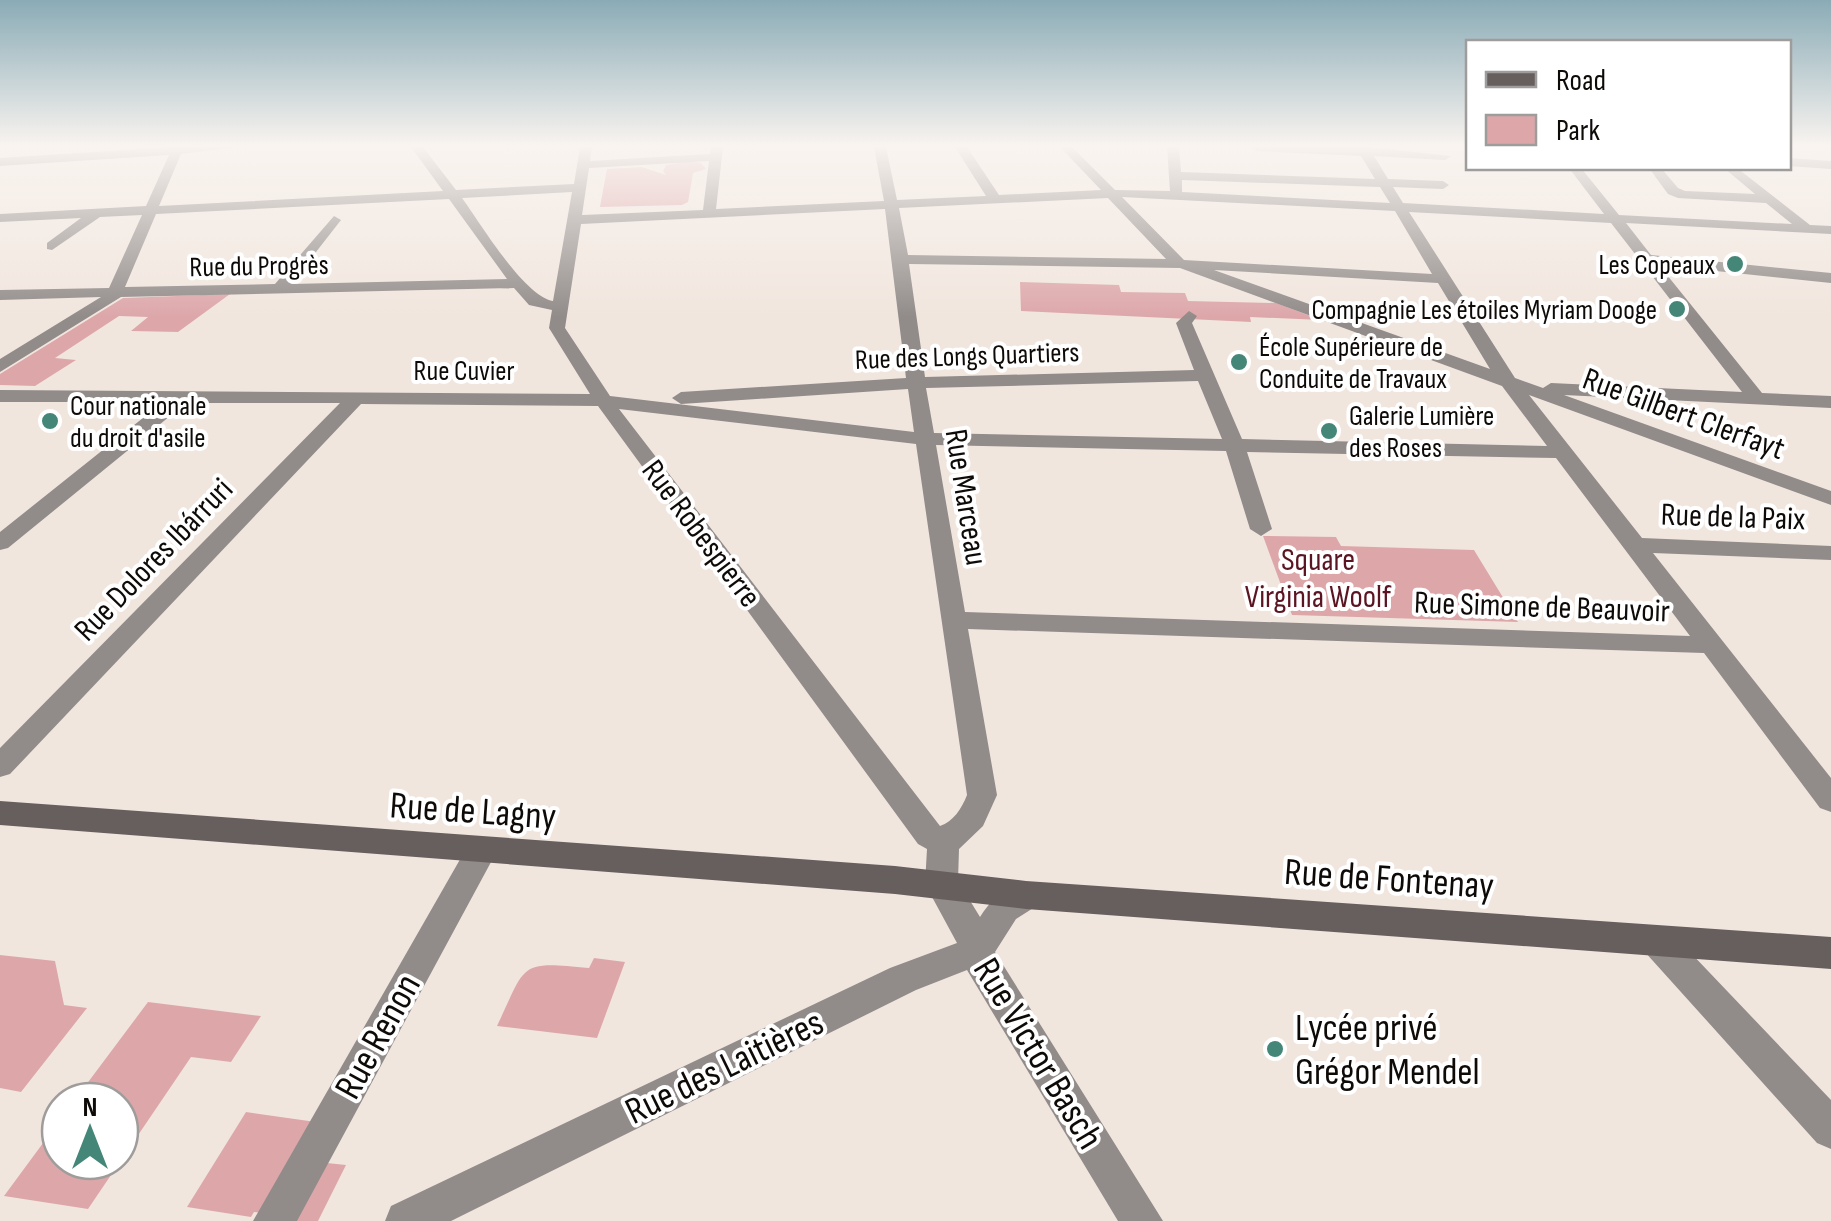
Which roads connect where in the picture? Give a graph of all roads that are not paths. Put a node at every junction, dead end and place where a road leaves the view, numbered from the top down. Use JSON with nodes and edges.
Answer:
{"nodes":[{"id":1,"x":155,"y":204,"type":"edge"},
{"id":2,"x":266,"y":204,"type":"edge"},
{"id":3,"x":461,"y":204,"type":"edge"},
{"id":4,"x":576,"y":204,"type":"edge"},
{"id":5,"x":710,"y":204,"type":"edge"},
{"id":6,"x":891,"y":204,"type":"joint"},
{"id":7,"x":1122,"y":204,"type":"edge"},
{"id":8,"x":1343,"y":204,"type":"edge"},
{"id":9,"x":1397,"y":204,"type":"edge"},
{"id":10,"x":1446,"y":204,"type":"edge"},
{"id":11,"x":1605,"y":204,"type":"edge"},
{"id":12,"x":1776,"y":204,"type":"edge"},
{"id":13,"x":1399,"y":207,"type":"junction"},
{"id":14,"x":152,"y":210,"type":"junction"},
{"id":15,"x":1447,"y":210,"type":"junction"},
{"id":16,"x":709,"y":213,"type":"junction"},
{"id":17,"x":98,"y":214,"type":"junction"},
{"id":18,"x":0,"y":218,"type":"edge"},
{"id":19,"x":1616,"y":218,"type":"junction"},
{"id":20,"x":334,"y":220,"type":"dead end"},
{"id":21,"x":574,"y":220,"type":"junction"},
{"id":22,"x":1807,"y":228,"type":"junction"},
{"id":23,"x":1831,"y":230,"type":"edge"},
{"id":24,"x":52,"y":246,"type":"dead end"},
{"id":25,"x":1831,"y":247,"type":"edge"},
{"id":26,"x":900,"y":259,"type":"junction"},
{"id":27,"x":1648,"y":259,"type":"junction"},
{"id":28,"x":1179,"y":264,"type":"junction"},
{"id":29,"x":1831,"y":278,"type":"edge"},
{"id":30,"x":1444,"y":279,"type":"junction"},
{"id":31,"x":518,"y":283,"type":"junction"},
{"id":32,"x":278,"y":290,"type":"junction"},
{"id":33,"x":115,"y":292,"type":"junction"},
{"id":34,"x":0,"y":294,"type":"edge"},
{"id":35,"x":560,"y":307,"type":"junction"},
{"id":36,"x":1190,"y":316,"type":"dead end"},
{"id":37,"x":0,"y":367,"type":"edge"},
{"id":38,"x":1206,"y":375,"type":"junction"},
{"id":39,"x":918,"y":382,"type":"junction"},
{"id":40,"x":1516,"y":388,"type":"junction"},
{"id":41,"x":0,"y":396,"type":"edge"},
{"id":42,"x":180,"y":398,"type":"junction"},
{"id":43,"x":355,"y":399,"type":"junction"},
{"id":44,"x":1757,"y":399,"type":"junction"},
{"id":45,"x":602,"y":400,"type":"junction"},
{"id":46,"x":1831,"y":402,"type":"edge"},
{"id":47,"x":658,"y":407,"type":"junction"},
{"id":48,"x":926,"y":440,"type":"junction"},
{"id":49,"x":1233,"y":444,"type":"junction"},
{"id":50,"x":1560,"y":452,"type":"junction"},
{"id":51,"x":1831,"y":498,"type":"edge"},
{"id":52,"x":1261,"y":529,"type":"dead end"},
{"id":53,"x":0,"y":543,"type":"edge"},
{"id":54,"x":1632,"y":545,"type":"junction"},
{"id":55,"x":1831,"y":553,"type":"edge"},
{"id":56,"x":953,"y":620,"type":"junction"},
{"id":57,"x":1709,"y":645,"type":"junction"},
{"id":58,"x":0,"y":766,"type":"edge"},
{"id":59,"x":1831,"y":800,"type":"edge"},
{"id":60,"x":0,"y":813,"type":"edge"},
{"id":61,"x":944,"y":843,"type":"junction"},
{"id":62,"x":481,"y":850,"type":"junction"},
{"id":63,"x":941,"y":884,"type":"junction"},
{"id":64,"x":1026,"y":895,"type":"junction"},
{"id":65,"x":1656,"y":940,"type":"junction"},
{"id":66,"x":976,"y":951,"type":"junction"},
{"id":67,"x":1831,"y":953,"type":"edge"},
{"id":68,"x":1831,"y":1129,"type":"edge"},
{"id":69,"x":274,"y":1221,"type":"edge"},
{"id":70,"x":406,"y":1221,"type":"edge"},
{"id":71,"x":1142,"y":1221,"type":"edge"}],
"edges":[{"from":1,"to":14,"type":"street"},
{"from":2,"to":14,"type":"street"},
{"from":3,"to":31,"type":"street"},
{"from":4,"to":21,"type":"street","name":"Rue Robespierre"},
{"from":5,"to":16,"type":"street"},
{"from":6,"to":16,"type":"street"},
{"from":6,"to":26,"type":"street","name":"Rue Marceau"},
{"from":7,"to":28,"type":"street"},
{"from":8,"to":13,"type":"street"},
{"from":9,"to":13,"type":"street"},
{"from":10,"to":15,"type":"street"},
{"from":11,"to":19,"type":"street"},
{"from":12,"to":22,"type":"street"},
{"from":13,"to":15,"type":"street"},
{"from":13,"to":30,"type":"street"},
{"from":14,"to":17,"type":"street"},
{"from":14,"to":33,"type":"street"},
{"from":15,"to":19,"type":"street"},
{"from":16,"to":21,"type":"street"},
{"from":17,"to":18,"type":"street"},
{"from":17,"to":24,"type":"street"},
{"from":19,"to":22,"type":"street"},
{"from":19,"to":27,"type":"street"},
{"from":20,"to":32,"type":"street"},
{"from":21,"to":35,"type":"street","name":"Rue Robespierre"},
{"from":22,"to":23,"type":"street"},
{"from":22,"to":25,"type":"street"},
{"from":26,"to":28,"type":"street"},
{"from":26,"to":39,"type":"street","name":"Rue Marceau"},
{"from":27,"to":29,"type":"street"},
{"from":27,"to":44,"type":"street"},
{"from":28,"to":30,"type":"street"},
{"from":28,"to":40,"type":"street","name":"Rue Gilbert Clerfayt"},
{"from":30,"to":40,"type":"street"},
{"from":31,"to":32,"type":"street","name":"Rue du Progrès"},
{"from":31,"to":35,"type":"street"},
{"from":32,"to":33,"type":"street","name":"Rue du Progrès"},
{"from":33,"to":34,"type":"street","name":"Rue du Progrès"},
{"from":33,"to":37,"type":"street"},
{"from":35,"to":45,"type":"street","name":"Rue Robespierre"},
{"from":36,"to":38,"type":"street"},
{"from":38,"to":39,"type":"street","name":"Rue des Longs Quartiers"},
{"from":38,"to":49,"type":"street"},
{"from":39,"to":47,"type":"street","name":"Rue des Longs Quartiers"},
{"from":39,"to":48,"type":"street","name":"Rue Marceau"},
{"from":40,"to":44,"type":"street"},
{"from":40,"to":50,"type":"street"},
{"from":40,"to":51,"type":"street","name":"Rue Gilbert Clerfayt"},
{"from":41,"to":42,"type":"street","name":"Rue Cuvier"},
{"from":42,"to":43,"type":"street","name":"Rue Cuvier"},
{"from":42,"to":53,"type":"street"},
{"from":43,"to":45,"type":"street","name":"Rue Cuvier"},
{"from":43,"to":58,"type":"street","name":"Rue Dolores Ibárruri"},
{"from":44,"to":46,"type":"street"},
{"from":45,"to":47,"type":"street","name":"Rue Cuvier"},
{"from":45,"to":61,"type":"street","name":"Rue Robespierre"},
{"from":47,"to":48,"type":"street","name":"Rue Cuvier"},
{"from":48,"to":49,"type":"street","name":"Rue Cuvier"},
{"from":48,"to":56,"type":"street","name":"Rue Marceau"},
{"from":49,"to":50,"type":"street","name":"Rue Cuvier"},
{"from":49,"to":52,"type":"street"},
{"from":50,"to":54,"type":"street"},
{"from":54,"to":55,"type":"street","name":"Rue de la Paix"},
{"from":54,"to":57,"type":"street"},
{"from":56,"to":57,"type":"street","name":"Rue Simone de Beauvoir"},
{"from":56,"to":61,"type":"street","name":"Rue Marceau"},
{"from":57,"to":59,"type":"street"},
{"from":60,"to":62,"type":"main road","name":"Rue de Lagny"},
{"from":61,"to":63,"type":"street"},
{"from":62,"to":63,"type":"main road","name":"Rue de Lagny"},
{"from":62,"to":69,"type":"street","name":"Rue Renon"},
{"from":63,"to":64,"type":"main road","name":"Rue de Fontenay"},
{"from":63,"to":66,"type":"street","name":"Rue Victor Basch"},
{"from":64,"to":65,"type":"main road","name":"Rue de Fontenay"},
{"from":64,"to":66,"type":"street"},
{"from":65,"to":67,"type":"main road","name":"Rue de Fontenay"},
{"from":65,"to":68,"type":"street"},
{"from":66,"to":70,"type":"street","name":"Rue des Laitières"},
{"from":66,"to":71,"type":"street","name":"Rue Victor Basch"}]}
